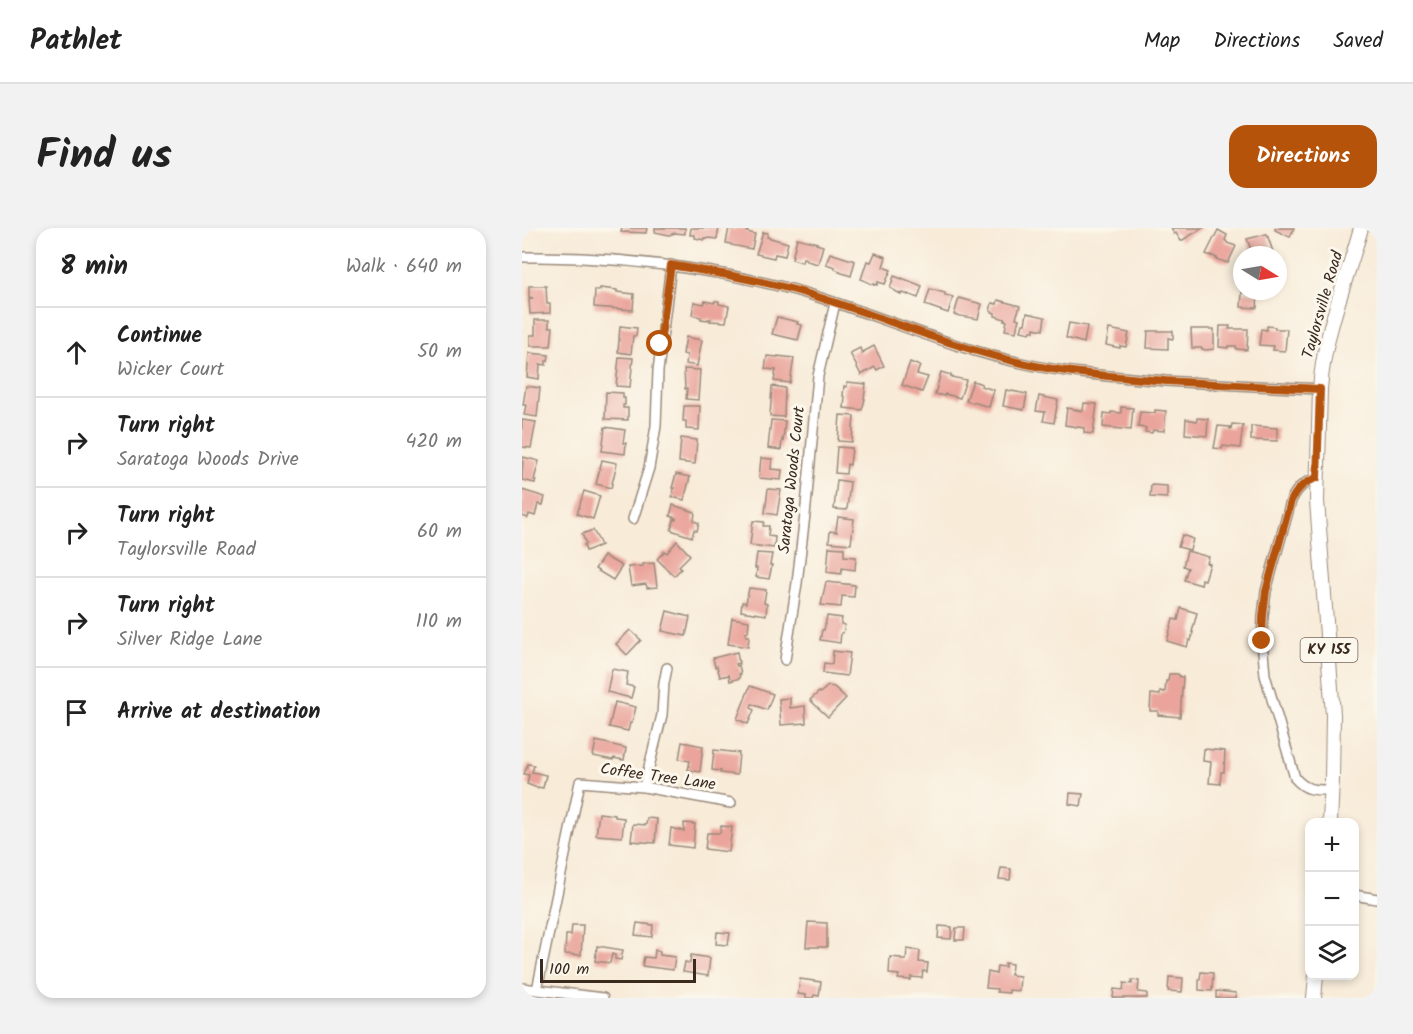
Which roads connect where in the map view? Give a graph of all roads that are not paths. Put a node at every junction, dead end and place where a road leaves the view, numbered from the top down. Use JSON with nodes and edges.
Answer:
{"nodes":[{"id":1,"x":1361,"y":228,"type":"edge"},
{"id":2,"x":522,"y":257,"type":"edge"},
{"id":3,"x":671,"y":265,"type":"junction"},
{"id":4,"x":835,"y":303,"type":"junction"},
{"id":5,"x":1320,"y":389,"type":"junction"},
{"id":6,"x":1317,"y":478,"type":"junction"},
{"id":7,"x":633,"y":519,"type":"dead end"},
{"id":8,"x":785,"y":660,"type":"dead end"},
{"id":9,"x":667,"y":668,"type":"dead end"},
{"id":10,"x":644,"y":787,"type":"junction"},
{"id":11,"x":1332,"y":790,"type":"junction"},
{"id":12,"x":731,"y":803,"type":"dead end"},
{"id":13,"x":1329,"y":818,"type":"edge"},
{"id":14,"x":1359,"y":896,"type":"edge"},
{"id":15,"x":1377,"y":898,"type":"edge"},
{"id":16,"x":1316,"y":980,"type":"edge"},
{"id":17,"x":522,"y":988,"type":"edge"},
{"id":18,"x":537,"y":990,"type":"junction"},
{"id":19,"x":603,"y":998,"type":"edge"},
{"id":20,"x":1314,"y":998,"type":"edge"}],
"edges":[{"from":1,"to":5,"type":"main road","name":"Taylorsville Road","number":"KY 155"},
{"from":2,"to":3,"type":"street"},
{"from":3,"to":4,"type":"street"},
{"from":3,"to":7,"type":"street"},
{"from":4,"to":5,"type":"street"},
{"from":4,"to":8,"type":"street","name":"Saratoga Woods Court"},
{"from":5,"to":6,"type":"main road","name":"Taylorsville Road","number":"KY 155"},
{"from":6,"to":11,"type":"main road","name":"Taylorsville Road","number":"KY 155"},
{"from":6,"to":11,"type":"street"},
{"from":9,"to":10,"type":"street"},
{"from":10,"to":12,"type":"street","name":"Coffee Tree Lane"},
{"from":10,"to":18,"type":"street","name":"Coffee Tree Lane"},
{"from":11,"to":13,"type":"main road","name":"Taylorsville Road","number":"KY 155"},
{"from":14,"to":15,"type":"street"},
{"from":16,"to":20,"type":"main road"},
{"from":17,"to":18,"type":"street"},
{"from":18,"to":19,"type":"street"}]}
